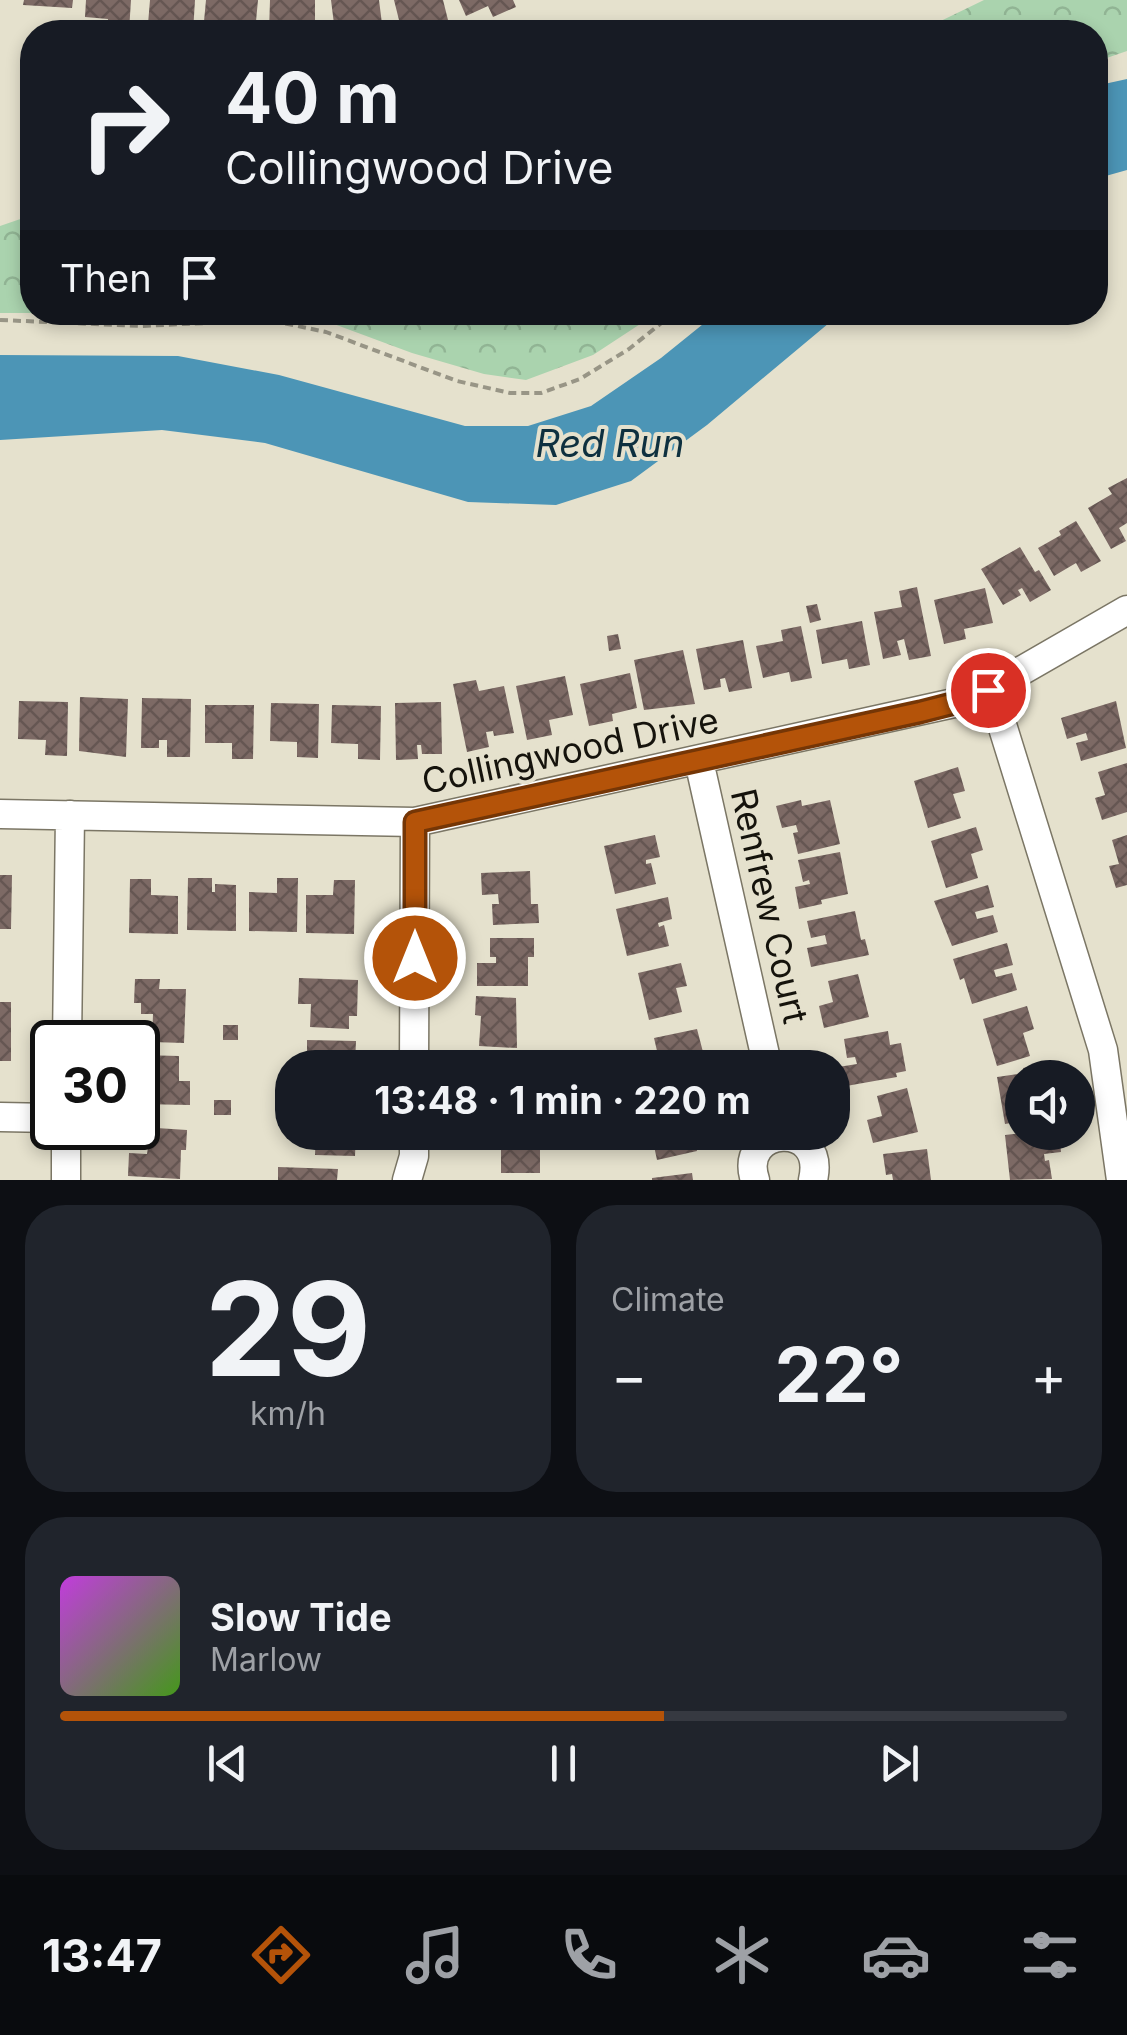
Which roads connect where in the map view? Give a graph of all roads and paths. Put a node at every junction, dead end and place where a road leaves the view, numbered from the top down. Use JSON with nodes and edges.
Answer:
{"nodes":[{"id":1,"x":118,"y":325,"type":"edge"},
{"id":2,"x":163,"y":325,"type":"edge"},
{"id":3,"x":293,"y":325,"type":"edge"},
{"id":4,"x":659,"y":325,"type":"edge"},
{"id":5,"x":1127,"y":610,"type":"edge"},
{"id":6,"x":988,"y":690,"type":"junction"},
{"id":7,"x":699,"y":760,"type":"junction"},
{"id":8,"x":0,"y":814,"type":"edge"},
{"id":9,"x":70,"y":815,"type":"junction"},
{"id":10,"x":415,"y":822,"type":"junction"},
{"id":11,"x":67,"y":1020,"type":"edge"},
{"id":12,"x":414,"y":1050,"type":"edge"},
{"id":13,"x":764,"y":1050,"type":"edge"},
{"id":14,"x":0,"y":1118,"type":"edge"},
{"id":15,"x":30,"y":1118,"type":"edge"},
{"id":16,"x":66,"y":1150,"type":"edge"},
{"id":17,"x":758,"y":1150,"type":"edge"},
{"id":18,"x":808,"y":1150,"type":"edge"},
{"id":19,"x":412,"y":1156,"type":"edge"},
{"id":20,"x":66,"y":1180,"type":"edge"},
{"id":21,"x":429,"y":1180,"type":"edge"},
{"id":22,"x":754,"y":1180,"type":"edge"},
{"id":23,"x":813,"y":1180,"type":"edge"},
{"id":24,"x":1121,"y":1180,"type":"edge"}],
"edges":[{"from":1,"to":2,"type":"path"},
{"from":3,"to":4,"type":"path"},
{"from":5,"to":6,"type":"street","name":"Collingwood Drive"},
{"from":6,"to":7,"type":"street","name":"Collingwood Drive"},
{"from":6,"to":24,"type":"street"},
{"from":7,"to":10,"type":"street","name":"Collingwood Drive"},
{"from":7,"to":13,"type":"street","name":"Renfrew Court"},
{"from":8,"to":9,"type":"street","name":"Collingwood Drive"},
{"from":9,"to":10,"type":"street","name":"Collingwood Drive"},
{"from":9,"to":11,"type":"street"},
{"from":10,"to":12,"type":"street"},
{"from":14,"to":15,"type":"street"},
{"from":16,"to":20,"type":"street"},
{"from":17,"to":22,"type":"street"},
{"from":18,"to":23,"type":"street"},
{"from":19,"to":21,"type":"street"}]}
